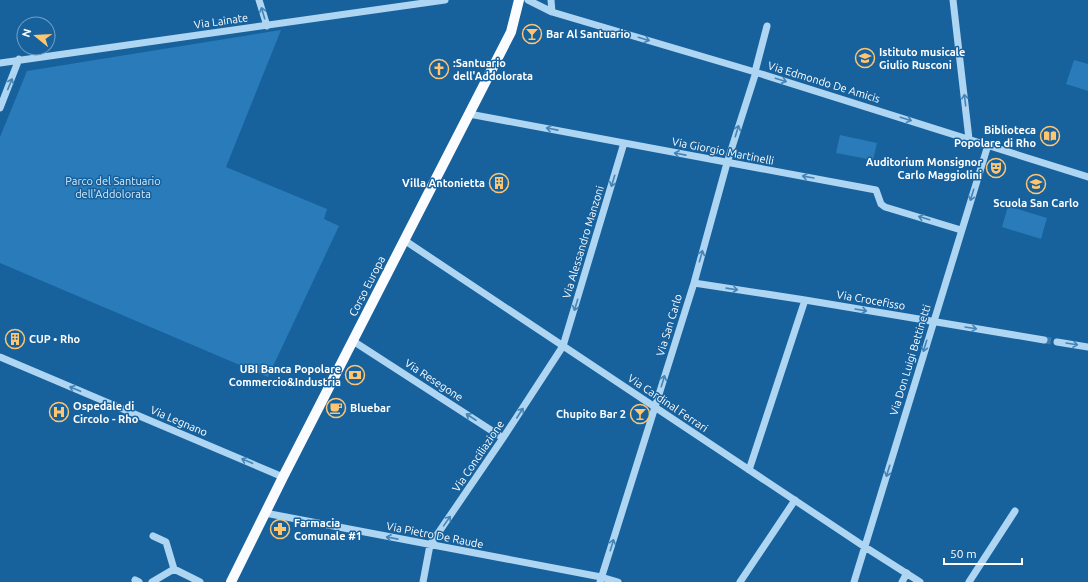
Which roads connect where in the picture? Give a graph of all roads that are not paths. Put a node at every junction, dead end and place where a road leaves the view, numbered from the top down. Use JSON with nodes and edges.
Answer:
{"nodes":[{"id":1,"x":259,"y":0,"type":"edge"},
{"id":2,"x":446,"y":0,"type":"edge"},
{"id":3,"x":519,"y":0,"type":"edge"},
{"id":4,"x":528,"y":0,"type":"edge"},
{"id":5,"x":551,"y":0,"type":"edge"},
{"id":6,"x":953,"y":0,"type":"edge"},
{"id":7,"x":552,"y":12,"type":"junction"},
{"id":8,"x":267,"y":26,"type":"junction"},
{"id":9,"x":767,"y":26,"type":"dead end"},
{"id":10,"x":20,"y":59,"type":"junction"},
{"id":11,"x":0,"y":63,"type":"edge"},
{"id":12,"x":755,"y":72,"type":"junction"},
{"id":13,"x":0,"y":108,"type":"edge"},
{"id":14,"x":469,"y":114,"type":"junction"},
{"id":15,"x":969,"y":139,"type":"junction"},
{"id":16,"x":624,"y":143,"type":"junction"},
{"id":17,"x":988,"y":145,"type":"junction"},
{"id":18,"x":727,"y":163,"type":"junction"},
{"id":19,"x":1088,"y":177,"type":"edge"},
{"id":20,"x":961,"y":230,"type":"junction"},
{"id":21,"x":404,"y":240,"type":"junction"},
{"id":22,"x":694,"y":284,"type":"junction"},
{"id":23,"x":805,"y":300,"type":"junction"},
{"id":24,"x":932,"y":322,"type":"junction"},
{"id":25,"x":1044,"y":340,"type":"tunnel mouth"},
{"id":26,"x":353,"y":341,"type":"junction"},
{"id":27,"x":1057,"y":342,"type":"tunnel mouth"},
{"id":28,"x":563,"y":346,"type":"junction"},
{"id":29,"x":1088,"y":347,"type":"edge"},
{"id":30,"x":0,"y":357,"type":"edge"},
{"id":31,"x":655,"y":407,"type":"junction"},
{"id":32,"x":504,"y":438,"type":"junction"},
{"id":33,"x":749,"y":470,"type":"junction"},
{"id":34,"x":283,"y":477,"type":"junction"},
{"id":35,"x":796,"y":500,"type":"junction"},
{"id":36,"x":1015,"y":511,"type":"dead end"},
{"id":37,"x":265,"y":512,"type":"junction"},
{"id":38,"x":153,"y":536,"type":"dead end"},
{"id":39,"x":430,"y":545,"type":"junction"},
{"id":40,"x":865,"y":547,"type":"junction"},
{"id":41,"x":174,"y":569,"type":"junction"},
{"id":42,"x":907,"y":573,"type":"junction"},
{"id":43,"x":601,"y":579,"type":"edge"},
{"id":44,"x":152,"y":582,"type":"edge"},
{"id":45,"x":200,"y":582,"type":"edge"},
{"id":46,"x":231,"y":582,"type":"edge"},
{"id":47,"x":423,"y":582,"type":"edge"},
{"id":48,"x":618,"y":582,"type":"edge"},
{"id":49,"x":740,"y":582,"type":"edge"},
{"id":50,"x":854,"y":582,"type":"edge"},
{"id":51,"x":902,"y":582,"type":"edge"},
{"id":52,"x":920,"y":582,"type":"edge"},
{"id":53,"x":969,"y":582,"type":"edge"}],
"edges":[{"from":8,"to":1,"type":"street","one_way":true},
{"from":2,"to":8,"type":"street","name":"Via Lainate"},
{"from":3,"to":14,"type":"main road","name":"Corso Europa"},
{"from":4,"to":7,"type":"street","name":"Via Edmondo De Amicis"},
{"from":5,"to":7,"type":"street"},
{"from":15,"to":6,"type":"street","one_way":true},
{"from":7,"to":12,"type":"street","name":"Via Edmondo De Amicis","one_way":true},
{"from":8,"to":10,"type":"street","name":"Via Lainate"},
{"from":9,"to":12,"type":"street","name":"Via San Carlo"},
{"from":10,"to":11,"type":"street","name":"Via Lainate"},
{"from":13,"to":10,"type":"street","one_way":true},
{"from":12,"to":15,"type":"street","name":"Via Edmondo De Amicis","one_way":true},
{"from":18,"to":12,"type":"street","name":"Via San Carlo","one_way":true},
{"from":16,"to":14,"type":"street","name":"Via Giorgio Martinelli","one_way":true},
{"from":14,"to":21,"type":"main road","name":"Corso Europa"},
{"from":15,"to":17,"type":"street","name":"Via Edmondo De Amicis"},
{"from":18,"to":16,"type":"street","name":"Via Giorgio Martinelli","one_way":true},
{"from":16,"to":28,"type":"street","name":"Via Alessandro Manzoni","one_way":true},
{"from":17,"to":19,"type":"street","name":"Via Edmondo De Amicis"},
{"from":17,"to":20,"type":"street","name":"Via Don Luigi Bettinetti","one_way":true},
{"from":20,"to":18,"type":"street","name":"Via Giorgio Martinelli","one_way":true},
{"from":22,"to":18,"type":"street","name":"Via San Carlo","one_way":true},
{"from":20,"to":24,"type":"street","name":"Via Don Luigi Bettinetti"},
{"from":21,"to":26,"type":"main road","name":"Corso Europa"},
{"from":21,"to":28,"type":"street","name":"Via Cardinal Ferrari"},
{"from":22,"to":23,"type":"street","name":"Via Crocefisso","one_way":true},
{"from":31,"to":22,"type":"street","name":"Via San Carlo","one_way":true},
{"from":23,"to":24,"type":"street","name":"Via Crocefisso","one_way":true},
{"from":23,"to":33,"type":"street"},
{"from":24,"to":25,"type":"street","name":"Via Crocefisso","one_way":true},
{"from":24,"to":40,"type":"street","name":"Via Don Luigi Bettinetti","one_way":true},
{"from":32,"to":26,"type":"street","name":"Via Resegone","one_way":true},
{"from":26,"to":34,"type":"main road","name":"Corso Europa"},
{"from":27,"to":29,"type":"street","one_way":true},
{"from":28,"to":31,"type":"street","name":"Via Cardinal Ferrari"},
{"from":32,"to":28,"type":"street","name":"Via Conciliazione","one_way":true},
{"from":34,"to":30,"type":"street","name":"Via Legnano","one_way":true},
{"from":31,"to":33,"type":"street","name":"Via Cardinal Ferrari"},
{"from":43,"to":31,"type":"street","name":"Via San Carlo","one_way":true},
{"from":39,"to":32,"type":"street","name":"Via Conciliazione","one_way":true},
{"from":33,"to":35,"type":"street","name":"Via Cardinal Ferrari"},
{"from":34,"to":37,"type":"main road","name":"Corso Europa"},
{"from":35,"to":40,"type":"street","name":"Via Cardinal Ferrari"},
{"from":35,"to":49,"type":"street"},
{"from":36,"to":53,"type":"street"},
{"from":39,"to":37,"type":"street","name":"Via Pietro De Raude","one_way":true},
{"from":37,"to":46,"type":"main road","name":"Corso Europa"},
{"from":38,"to":41,"type":"street"},
{"from":39,"to":43,"type":"street","name":"Via Pietro De Raude"},
{"from":39,"to":47,"type":"street","name":"Via Conciliazione"},
{"from":40,"to":42,"type":"street","name":"Via Cardinal Ferrari"},
{"from":40,"to":50,"type":"street","name":"Via Don Luigi Bettinetti"},
{"from":41,"to":44,"type":"street"},
{"from":41,"to":45,"type":"street"},
{"from":42,"to":51,"type":"street"},
{"from":42,"to":52,"type":"street","name":"Via Cardinal Ferrari"},
{"from":43,"to":48,"type":"street","name":"Via Pietro De Raude"}]}
